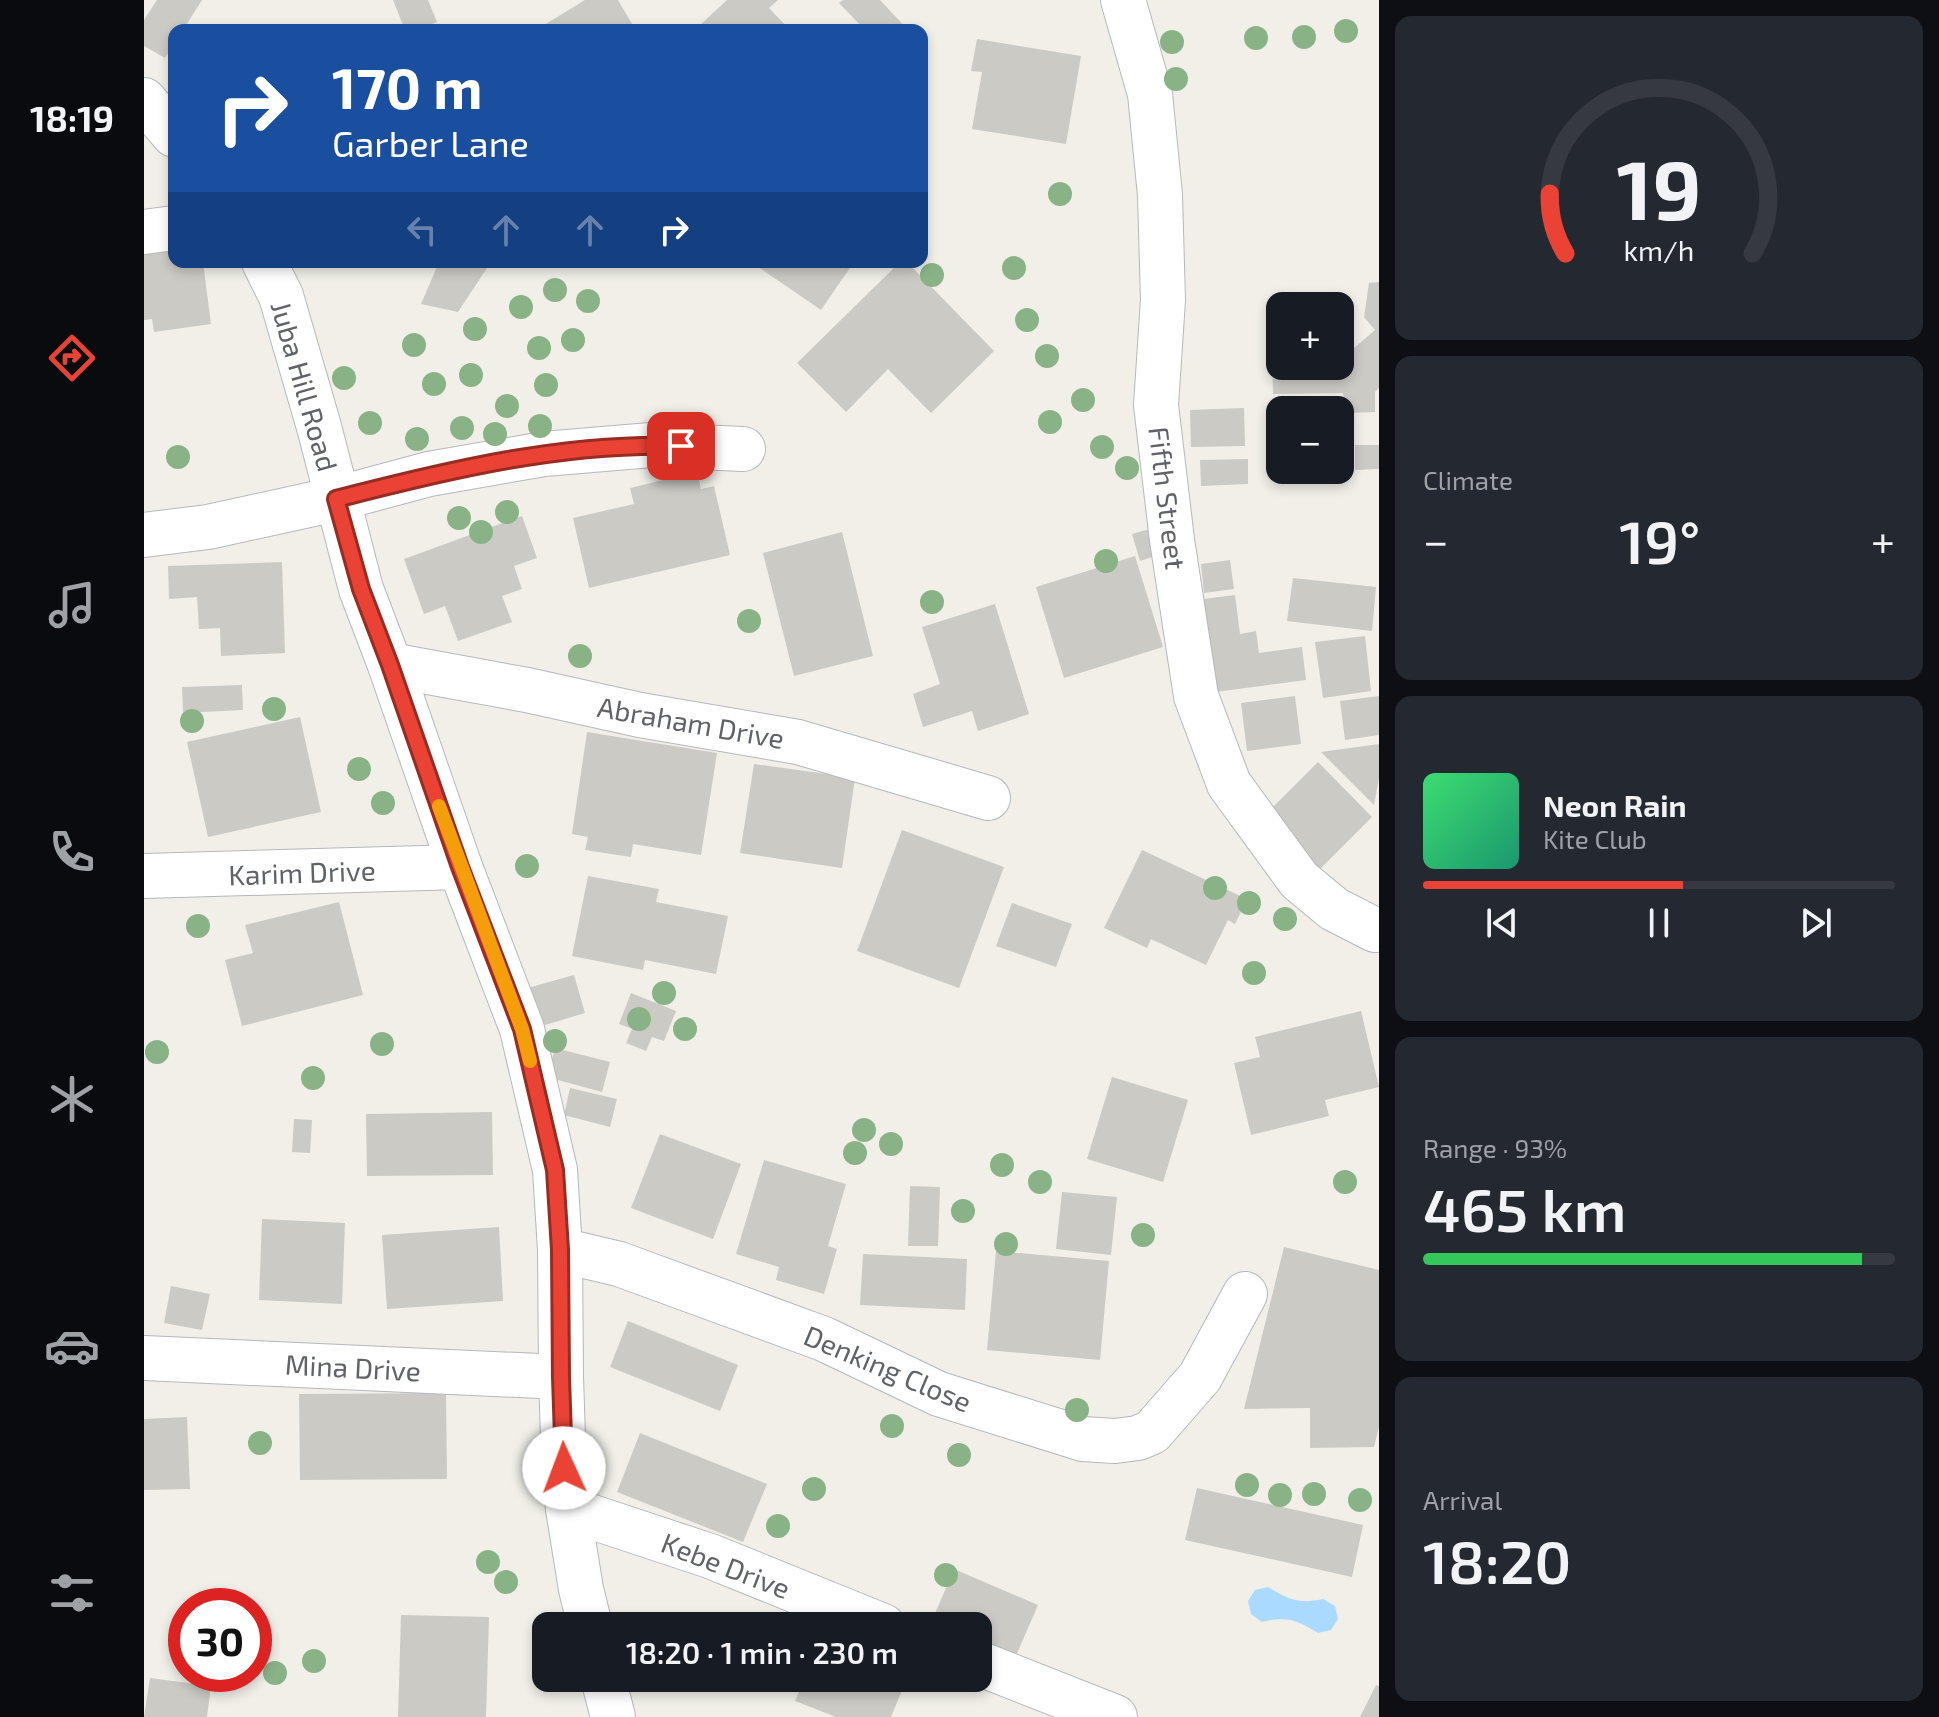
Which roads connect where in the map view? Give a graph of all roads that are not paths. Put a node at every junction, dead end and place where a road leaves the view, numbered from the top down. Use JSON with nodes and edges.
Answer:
{"nodes":[{"id":1,"x":1123,"y":0,"type":"edge"},
{"id":2,"x":144,"y":100,"type":"edge"},
{"id":3,"x":168,"y":128,"type":"edge"},
{"id":4,"x":168,"y":229,"type":"edge"},
{"id":5,"x":144,"y":232,"type":"edge"},
{"id":6,"x":267,"y":268,"type":"edge"},
{"id":7,"x":743,"y":449,"type":"dead end"},
{"id":8,"x":336,"y":499,"type":"junction"},
{"id":9,"x":144,"y":535,"type":"edge"},
{"id":10,"x":390,"y":665,"type":"junction"},
{"id":11,"x":988,"y":798,"type":"dead end"},
{"id":12,"x":460,"y":867,"type":"junction"},
{"id":13,"x":144,"y":876,"type":"edge"},
{"id":14,"x":1375,"y":930,"type":"dead end"},
{"id":15,"x":560,"y":1250,"type":"junction"},
{"id":16,"x":1245,"y":1294,"type":"dead end"},
{"id":17,"x":144,"y":1358,"type":"edge"},
{"id":18,"x":561,"y":1377,"type":"junction"},
{"id":19,"x":568,"y":1509,"type":"junction"},
{"id":20,"x":587,"y":1612,"type":"edge"},
{"id":21,"x":848,"y":1612,"type":"edge"},
{"id":22,"x":992,"y":1669,"type":"edge"},
{"id":23,"x":607,"y":1692,"type":"edge"},
{"id":24,"x":613,"y":1717,"type":"edge"},
{"id":25,"x":1115,"y":1717,"type":"edge"}],
"edges":[{"from":1,"to":14,"type":"street","name":"Fifth Street"},
{"from":2,"to":3,"type":"street"},
{"from":4,"to":5,"type":"street"},
{"from":6,"to":8,"type":"street","name":"Juba Hill Road"},
{"from":7,"to":8,"type":"street"},
{"from":8,"to":9,"type":"street"},
{"from":8,"to":10,"type":"street","name":"Juba Hill Road"},
{"from":10,"to":11,"type":"street","name":"Abraham Drive"},
{"from":10,"to":12,"type":"street","name":"Juba Hill Road"},
{"from":12,"to":13,"type":"street","name":"Karim Drive"},
{"from":12,"to":15,"type":"street","name":"Juba Hill Road"},
{"from":15,"to":16,"type":"street","name":"Denking Close"},
{"from":15,"to":18,"type":"street","name":"Juba Hill Road"},
{"from":17,"to":18,"type":"street","name":"Mina Drive"},
{"from":18,"to":19,"type":"street","name":"Juba Hill Road"},
{"from":19,"to":20,"type":"street","name":"Juba Hill Road"},
{"from":19,"to":21,"type":"street","name":"Kebe Drive"},
{"from":22,"to":25,"type":"street"},
{"from":23,"to":24,"type":"street"}]}
